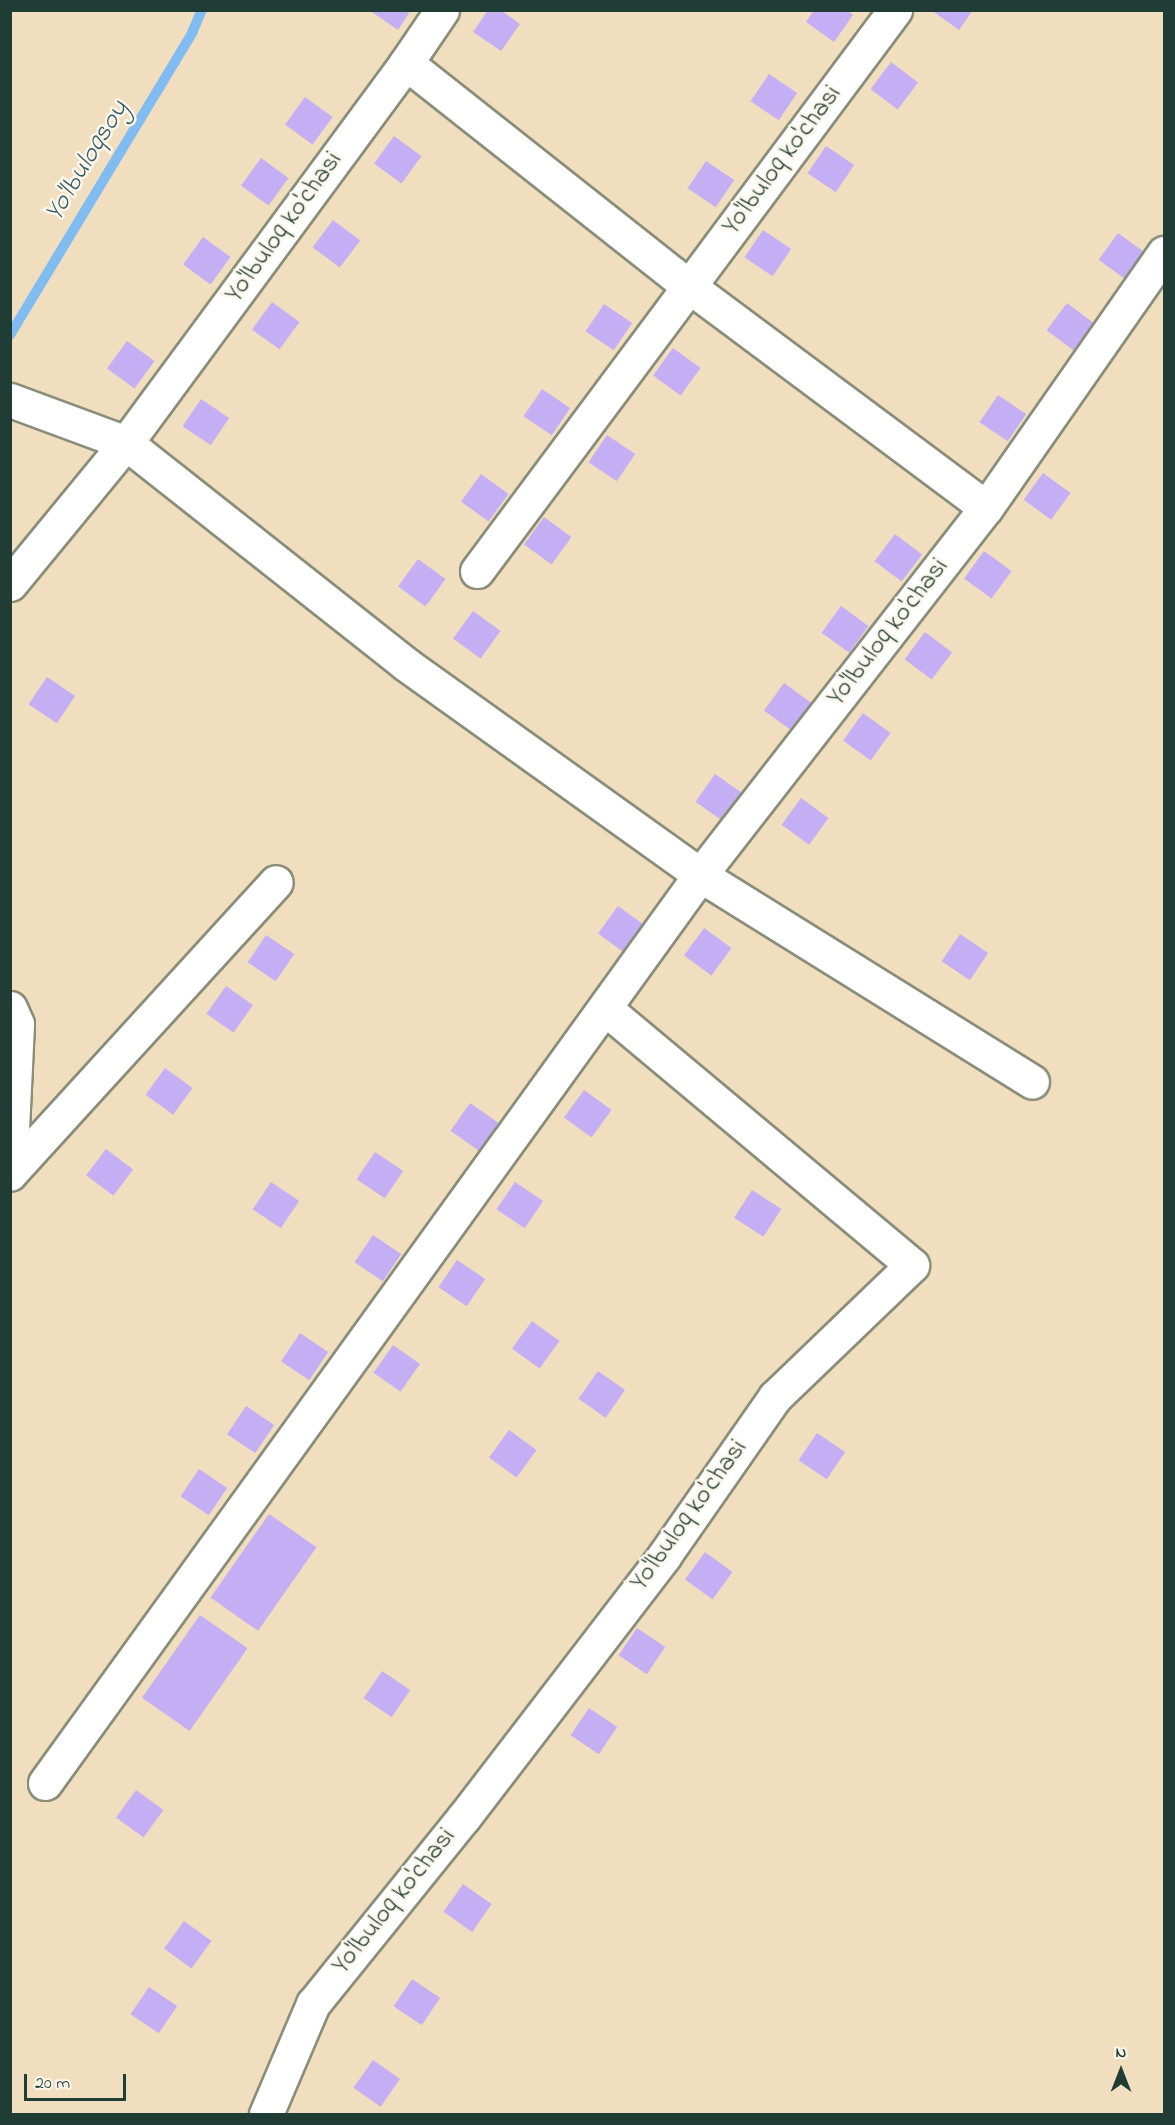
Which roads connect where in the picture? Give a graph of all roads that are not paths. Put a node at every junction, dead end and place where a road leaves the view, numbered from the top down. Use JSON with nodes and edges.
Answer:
{"nodes":[{"id":1,"x":442,"y":10,"type":"edge"},
{"id":2,"x":895,"y":10,"type":"edge"},
{"id":3,"x":406,"y":63,"type":"junction"},
{"id":4,"x":1164,"y":253,"type":"edge"},
{"id":5,"x":690,"y":286,"type":"junction"},
{"id":6,"x":10,"y":400,"type":"edge"},
{"id":7,"x":126,"y":443,"type":"junction"},
{"id":8,"x":986,"y":508,"type":"junction"},
{"id":9,"x":477,"y":571,"type":"dead end"},
{"id":10,"x":10,"y":584,"type":"edge"},
{"id":11,"x":700,"y":875,"type":"junction"},
{"id":12,"x":276,"y":882,"type":"dead end"},
{"id":13,"x":10,"y":1008,"type":"edge"},
{"id":14,"x":605,"y":1008,"type":"junction"},
{"id":15,"x":1032,"y":1082,"type":"dead end"},
{"id":16,"x":11,"y":1172,"type":"edge"},
{"id":17,"x":45,"y":1783,"type":"dead end"},
{"id":18,"x":266,"y":2115,"type":"edge"}],
"edges":[{"from":1,"to":3,"type":"street","name":"Yo'lbuloq ko'chasi"},
{"from":2,"to":5,"type":"street","name":"Yo'lbuloq ko'chasi"},
{"from":3,"to":5,"type":"street"},
{"from":3,"to":7,"type":"street","name":"Yo'lbuloq ko'chasi"},
{"from":4,"to":8,"type":"street","name":"Yo'lbuloq ko'chasi"},
{"from":5,"to":8,"type":"street"},
{"from":5,"to":9,"type":"street","name":"Yo'lbuloq ko'chasi"},
{"from":6,"to":7,"type":"street"},
{"from":7,"to":10,"type":"street","name":"Yo'lbuloq ko'chasi"},
{"from":7,"to":11,"type":"street"},
{"from":8,"to":11,"type":"street","name":"Yo'lbuloq ko'chasi"},
{"from":11,"to":14,"type":"street","name":"Yo'lbuloq ko'chasi"},
{"from":11,"to":15,"type":"street"},
{"from":12,"to":16,"type":"street"},
{"from":13,"to":16,"type":"street"},
{"from":14,"to":17,"type":"street","name":"Yo'lbuloq ko'chasi"},
{"from":14,"to":18,"type":"street","name":"Yo'lbuloq ko'chasi"}]}
